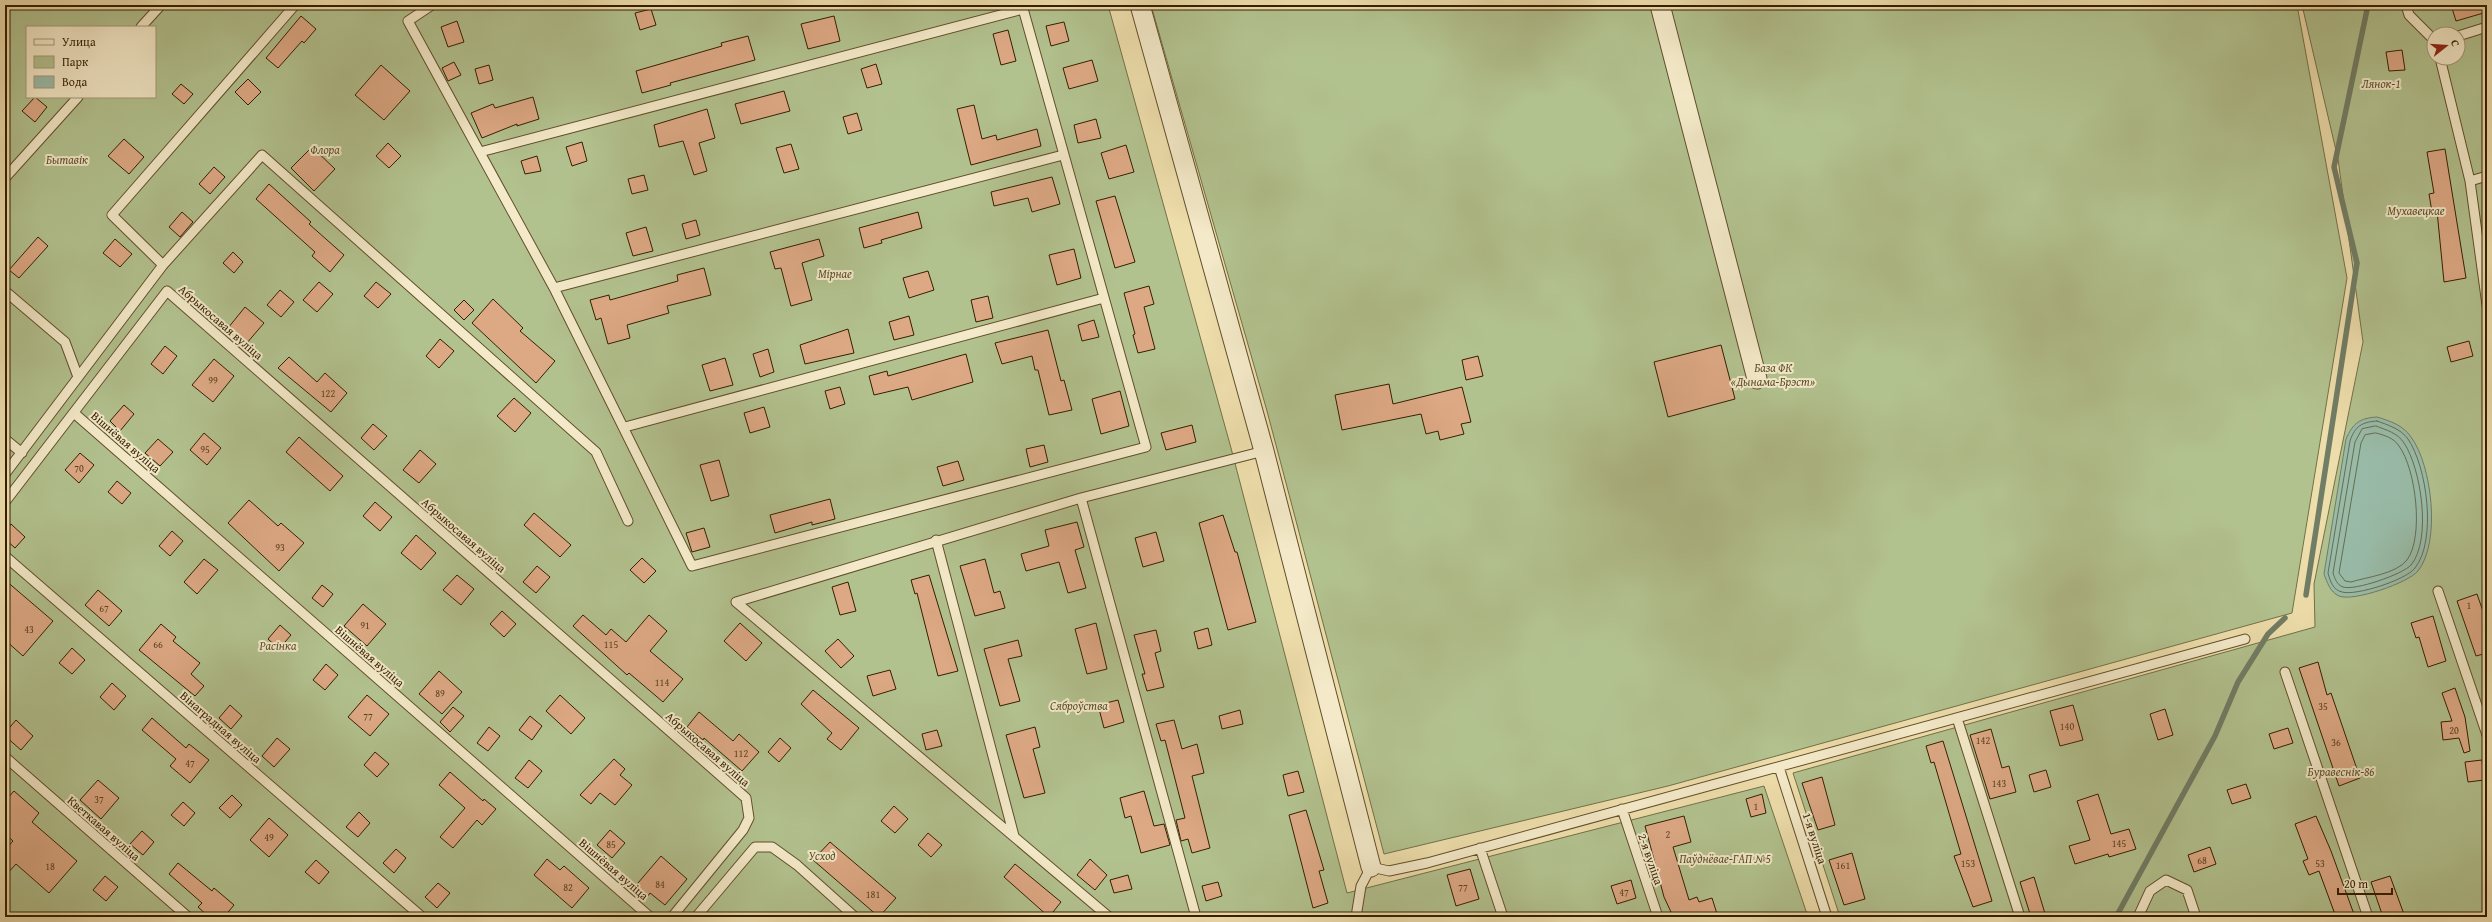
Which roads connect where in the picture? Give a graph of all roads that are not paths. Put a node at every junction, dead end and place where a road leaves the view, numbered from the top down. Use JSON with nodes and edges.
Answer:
{"nodes":[{"id":1,"x":161,"y":5,"type":"edge"},
{"id":2,"x":294,"y":5,"type":"edge"},
{"id":3,"x":432,"y":5,"type":"edge"},
{"id":4,"x":1140,"y":5,"type":"edge"},
{"id":5,"x":1660,"y":5,"type":"edge"},
{"id":6,"x":2406,"y":5,"type":"edge"},
{"id":7,"x":1023,"y":7,"type":"edge"},
{"id":8,"x":142,"y":26,"type":"edge"},
{"id":9,"x":2487,"y":27,"type":"edge"},
{"id":10,"x":2426,"y":32,"type":"edge"},
{"id":11,"x":2466,"y":34,"type":"edge"},
{"id":12,"x":2442,"y":66,"type":"edge"},
{"id":13,"x":77,"y":98,"type":"edge"},
{"id":14,"x":480,"y":152,"type":"junction"},
{"id":15,"x":1063,"y":154,"type":"junction"},
{"id":16,"x":2487,"y":176,"type":"edge"},
{"id":17,"x":5,"y":178,"type":"edge"},
{"id":18,"x":2470,"y":181,"type":"junction"},
{"id":19,"x":163,"y":265,"type":"junction"},
{"id":20,"x":554,"y":288,"type":"junction"},
{"id":21,"x":5,"y":291,"type":"edge"},
{"id":22,"x":1104,"y":298,"type":"junction"},
{"id":23,"x":2487,"y":305,"type":"edge"},
{"id":24,"x":78,"y":377,"type":"junction"},
{"id":25,"x":1757,"y":379,"type":"dead end"},
{"id":26,"x":74,"y":413,"type":"junction"},
{"id":27,"x":624,"y":427,"type":"junction"},
{"id":28,"x":5,"y":439,"type":"edge"},
{"id":29,"x":1264,"y":451,"type":"junction"},
{"id":30,"x":22,"y":453,"type":"junction"},
{"id":31,"x":5,"y":474,"type":"edge"},
{"id":32,"x":1081,"y":498,"type":"junction"},
{"id":33,"x":5,"y":502,"type":"edge"},
{"id":34,"x":628,"y":521,"type":"dead end"},
{"id":35,"x":936,"y":540,"type":"junction"},
{"id":36,"x":5,"y":556,"type":"edge"},
{"id":37,"x":2438,"y":591,"type":"dead end"},
{"id":38,"x":2245,"y":639,"type":"dead end"},
{"id":39,"x":2285,"y":672,"type":"dead end"},
{"id":40,"x":1957,"y":718,"type":"junction"},
{"id":41,"x":2487,"y":735,"type":"edge"},
{"id":42,"x":5,"y":757,"type":"edge"},
{"id":43,"x":1779,"y":767,"type":"junction"},
{"id":44,"x":1622,"y":809,"type":"junction"},
{"id":45,"x":1014,"y":836,"type":"junction"},
{"id":46,"x":1480,"y":848,"type":"junction"},
{"id":47,"x":1371,"y":867,"type":"junction"},
{"id":48,"x":188,"y":917,"type":"edge"},
{"id":49,"x":422,"y":917,"type":"edge"},
{"id":50,"x":650,"y":917,"type":"edge"},
{"id":51,"x":672,"y":917,"type":"edge"},
{"id":52,"x":696,"y":917,"type":"edge"},
{"id":53,"x":855,"y":917,"type":"edge"},
{"id":54,"x":1109,"y":917,"type":"edge"},
{"id":55,"x":1196,"y":917,"type":"edge"},
{"id":56,"x":1356,"y":917,"type":"edge"},
{"id":57,"x":1503,"y":917,"type":"edge"},
{"id":58,"x":1658,"y":917,"type":"edge"},
{"id":59,"x":1827,"y":917,"type":"edge"},
{"id":60,"x":2020,"y":917,"type":"edge"},
{"id":61,"x":2138,"y":917,"type":"edge"},
{"id":62,"x":2196,"y":917,"type":"edge"},
{"id":63,"x":2368,"y":917,"type":"edge"}],
"edges":[{"from":1,"to":8,"type":"lane"},
{"from":2,"to":19,"type":"lane"},
{"from":3,"to":14,"type":"lane"},
{"from":4,"to":29,"type":"street"},
{"from":5,"to":25,"type":"street"},
{"from":6,"to":10,"type":"lane"},
{"from":7,"to":14,"type":"lane"},
{"from":7,"to":15,"type":"lane"},
{"from":9,"to":11,"type":"lane"},
{"from":12,"to":18,"type":"lane"},
{"from":13,"to":17,"type":"lane"},
{"from":14,"to":20,"type":"lane"},
{"from":15,"to":20,"type":"lane"},
{"from":15,"to":22,"type":"lane"},
{"from":16,"to":18,"type":"lane"},
{"from":18,"to":23,"type":"lane"},
{"from":19,"to":24,"type":"lane"},
{"from":19,"to":34,"type":"lane"},
{"from":20,"to":27,"type":"lane"},
{"from":21,"to":24,"type":"lane"},
{"from":22,"to":27,"type":"lane"},
{"from":22,"to":27,"type":"lane"},
{"from":24,"to":30,"type":"lane"},
{"from":26,"to":33,"type":"lane"},
{"from":26,"to":50,"type":"lane","name":"Вішнёвая вуліца"},
{"from":26,"to":51,"type":"lane","name":"Абрыкосавая вуліца"},
{"from":28,"to":30,"type":"lane"},
{"from":29,"to":32,"type":"lane"},
{"from":29,"to":47,"type":"street"},
{"from":30,"to":31,"type":"lane"},
{"from":32,"to":35,"type":"lane"},
{"from":32,"to":55,"type":"lane"},
{"from":35,"to":45,"type":"lane"},
{"from":35,"to":45,"type":"lane"},
{"from":36,"to":49,"type":"lane","name":"Вінаградная вуліца"},
{"from":37,"to":41,"type":"lane"},
{"from":38,"to":40,"type":"lane"},
{"from":39,"to":63,"type":"lane"},
{"from":40,"to":43,"type":"lane"},
{"from":40,"to":60,"type":"lane"},
{"from":42,"to":48,"type":"lane","name":"Кветкавая вуліца"},
{"from":43,"to":44,"type":"lane"},
{"from":43,"to":59,"type":"lane","name":"1-я вуліца"},
{"from":44,"to":46,"type":"lane"},
{"from":44,"to":58,"type":"lane","name":"2-я вуліца"},
{"from":45,"to":54,"type":"lane"},
{"from":46,"to":47,"type":"lane"},
{"from":46,"to":57,"type":"lane"},
{"from":47,"to":56,"type":"lane"},
{"from":52,"to":53,"type":"lane"},
{"from":61,"to":62,"type":"lane"}]}
